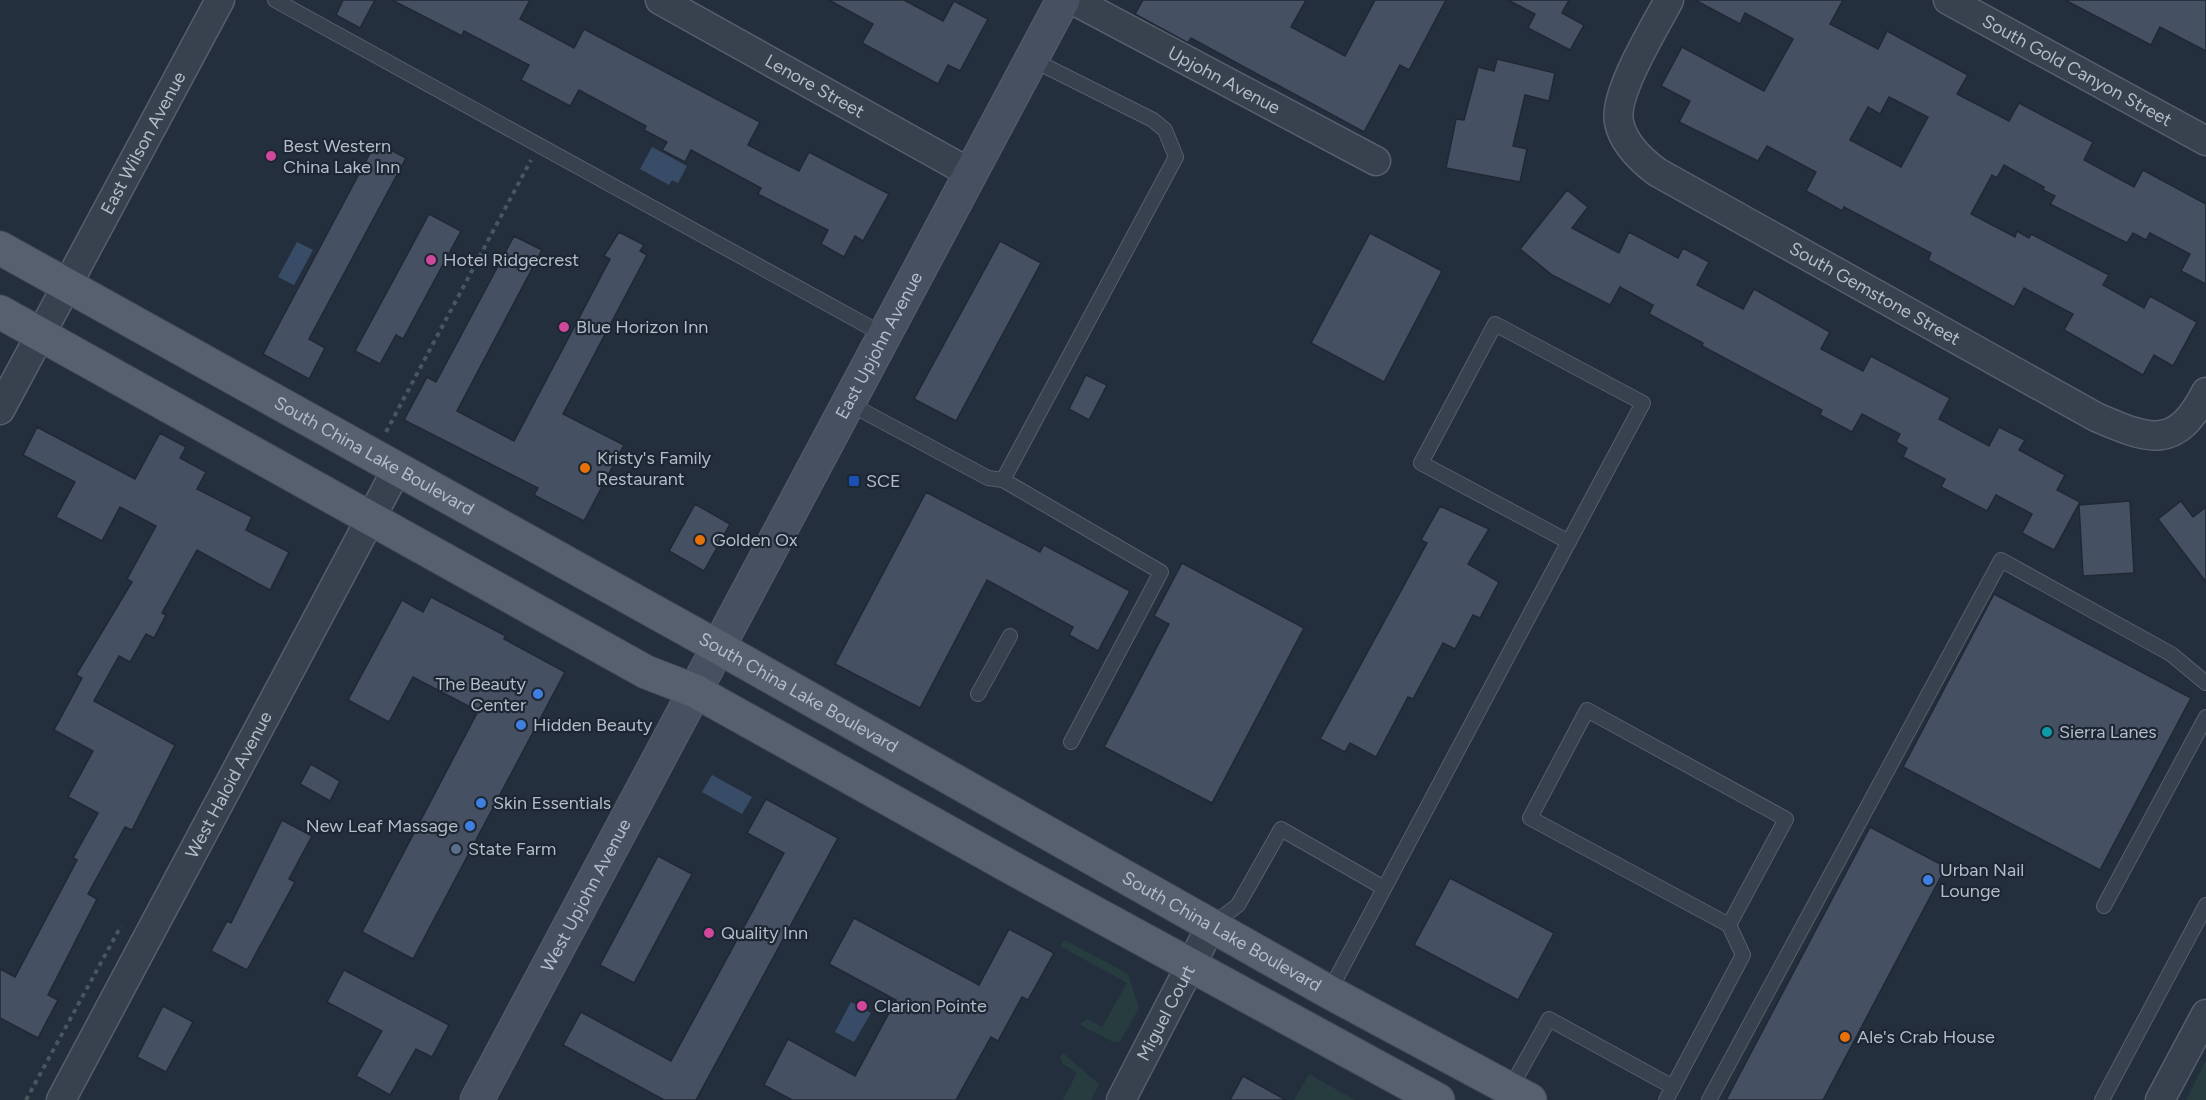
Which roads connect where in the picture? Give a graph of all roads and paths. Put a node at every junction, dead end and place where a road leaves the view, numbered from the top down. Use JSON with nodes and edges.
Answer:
{"nodes":[{"id":1,"x":220,"y":0,"type":"edge"},
{"id":2,"x":275,"y":0,"type":"edge"},
{"id":3,"x":660,"y":0,"type":"edge"},
{"id":4,"x":1063,"y":0,"type":"edge"},
{"id":5,"x":1073,"y":0,"type":"edge"},
{"id":6,"x":1669,"y":0,"type":"edge"},
{"id":7,"x":1948,"y":0,"type":"edge"},
{"id":8,"x":1031,"y":59,"type":"junction"},
{"id":9,"x":2206,"y":141,"type":"edge"},
{"id":10,"x":540,"y":144,"type":"junction"},
{"id":11,"x":1376,"y":161,"type":"dead end"},
{"id":12,"x":970,"y":173,"type":"junction"},
{"id":13,"x":0,"y":249,"type":"edge"},
{"id":14,"x":67,"y":285,"type":"junction"},
{"id":15,"x":0,"y":312,"type":"edge"},
{"id":16,"x":884,"y":334,"type":"junction"},
{"id":17,"x":40,"y":335,"type":"junction"},
{"id":18,"x":2206,"y":392,"type":"edge"},
{"id":19,"x":848,"y":403,"type":"junction"},
{"id":20,"x":0,"y":410,"type":"edge"},
{"id":21,"x":385,"y":463,"type":"junction"},
{"id":22,"x":1003,"y":480,"type":"junction"},
{"id":23,"x":371,"y":518,"type":"junction"},
{"id":24,"x":1569,"y":542,"type":"junction"},
{"id":25,"x":1010,"y":636,"type":"dead end"},
{"id":26,"x":718,"y":647,"type":"junction"},
{"id":27,"x":2206,"y":683,"type":"edge"},
{"id":28,"x":695,"y":691,"type":"junction"},
{"id":29,"x":978,"y":694,"type":"dead end"},
{"id":30,"x":2206,"y":717,"type":"edge"},
{"id":31,"x":1071,"y":742,"type":"dead end"},
{"id":32,"x":1384,"y":888,"type":"junction"},
{"id":33,"x":2206,"y":905,"type":"edge"},
{"id":34,"x":2104,"y":906,"type":"dead end"},
{"id":35,"x":125,"y":918,"type":"dead end"},
{"id":36,"x":1210,"y":926,"type":"junction"},
{"id":37,"x":1730,"y":926,"type":"junction"},
{"id":38,"x":1190,"y":964,"type":"junction"},
{"id":39,"x":1329,"y":992,"type":"junction"},
{"id":40,"x":2206,"y":1014,"type":"edge"},
{"id":41,"x":1673,"y":1087,"type":"junction"},
{"id":42,"x":1520,"y":1095,"type":"edge"},
{"id":43,"x":26,"y":1100,"type":"edge"},
{"id":44,"x":61,"y":1100,"type":"edge"},
{"id":45,"x":477,"y":1100,"type":"edge"},
{"id":46,"x":1121,"y":1100,"type":"edge"},
{"id":47,"x":1438,"y":1100,"type":"edge"},
{"id":48,"x":1666,"y":1100,"type":"edge"},
{"id":49,"x":1709,"y":1100,"type":"edge"},
{"id":50,"x":2102,"y":1100,"type":"edge"},
{"id":51,"x":2160,"y":1100,"type":"edge"}],
"edges":[{"from":1,"to":14,"type":"street","name":"East Wilson Avenue"},
{"from":2,"to":10,"type":"lane"},
{"from":3,"to":12,"type":"street","name":"Lenore Street"},
{"from":4,"to":8,"type":"street","name":"East Upjohn Avenue"},
{"from":5,"to":11,"type":"street","name":"Upjohn Avenue"},
{"from":6,"to":18,"type":"street","name":"South Gemstone Street"},
{"from":7,"to":9,"type":"street","name":"South Gold Canyon Street"},
{"from":8,"to":12,"type":"street","name":"East Upjohn Avenue"},
{"from":8,"to":22,"type":"lane"},
{"from":10,"to":16,"type":"lane"},
{"from":10,"to":21,"type":"path"},
{"from":12,"to":16,"type":"street","name":"East Upjohn Avenue"},
{"from":13,"to":14,"type":"main road","name":"South China Lake Boulevard"},
{"from":14,"to":17,"type":"street"},
{"from":14,"to":21,"type":"main road","name":"South China Lake Boulevard"},
{"from":15,"to":17,"type":"main road"},
{"from":16,"to":19,"type":"street","name":"East Upjohn Avenue"},
{"from":17,"to":20,"type":"street"},
{"from":17,"to":23,"type":"main road"},
{"from":19,"to":22,"type":"lane"},
{"from":19,"to":26,"type":"street","name":"East Upjohn Avenue"},
{"from":21,"to":23,"type":"street","name":"West Haloid Avenue"},
{"from":21,"to":26,"type":"main road","name":"South China Lake Boulevard"},
{"from":22,"to":31,"type":"lane"},
{"from":23,"to":28,"type":"main road"},
{"from":23,"to":44,"type":"street","name":"West Haloid Avenue"},
{"from":24,"to":24,"type":"lane"},
{"from":24,"to":32,"type":"lane"},
{"from":25,"to":29,"type":"lane"},
{"from":26,"to":28,"type":"street","name":"East Upjohn Avenue"},
{"from":26,"to":36,"type":"main road","name":"South China Lake Boulevard"},
{"from":27,"to":49,"type":"lane"},
{"from":28,"to":38,"type":"main road"},
{"from":28,"to":45,"type":"street","name":"West Upjohn Avenue"},
{"from":30,"to":34,"type":"lane"},
{"from":32,"to":36,"type":"lane"},
{"from":32,"to":39,"type":"lane"},
{"from":33,"to":50,"type":"lane"},
{"from":35,"to":43,"type":"path"},
{"from":36,"to":38,"type":"street","name":"Miguel Court"},
{"from":36,"to":39,"type":"main road","name":"South China Lake Boulevard"},
{"from":37,"to":37,"type":"lane"},
{"from":37,"to":41,"type":"lane"},
{"from":38,"to":46,"type":"street","name":"Miguel Court"},
{"from":38,"to":47,"type":"main road"},
{"from":39,"to":42,"type":"main road","name":"South China Lake Boulevard"},
{"from":40,"to":51,"type":"street"},
{"from":41,"to":42,"type":"lane"},
{"from":41,"to":48,"type":"lane"}]}
